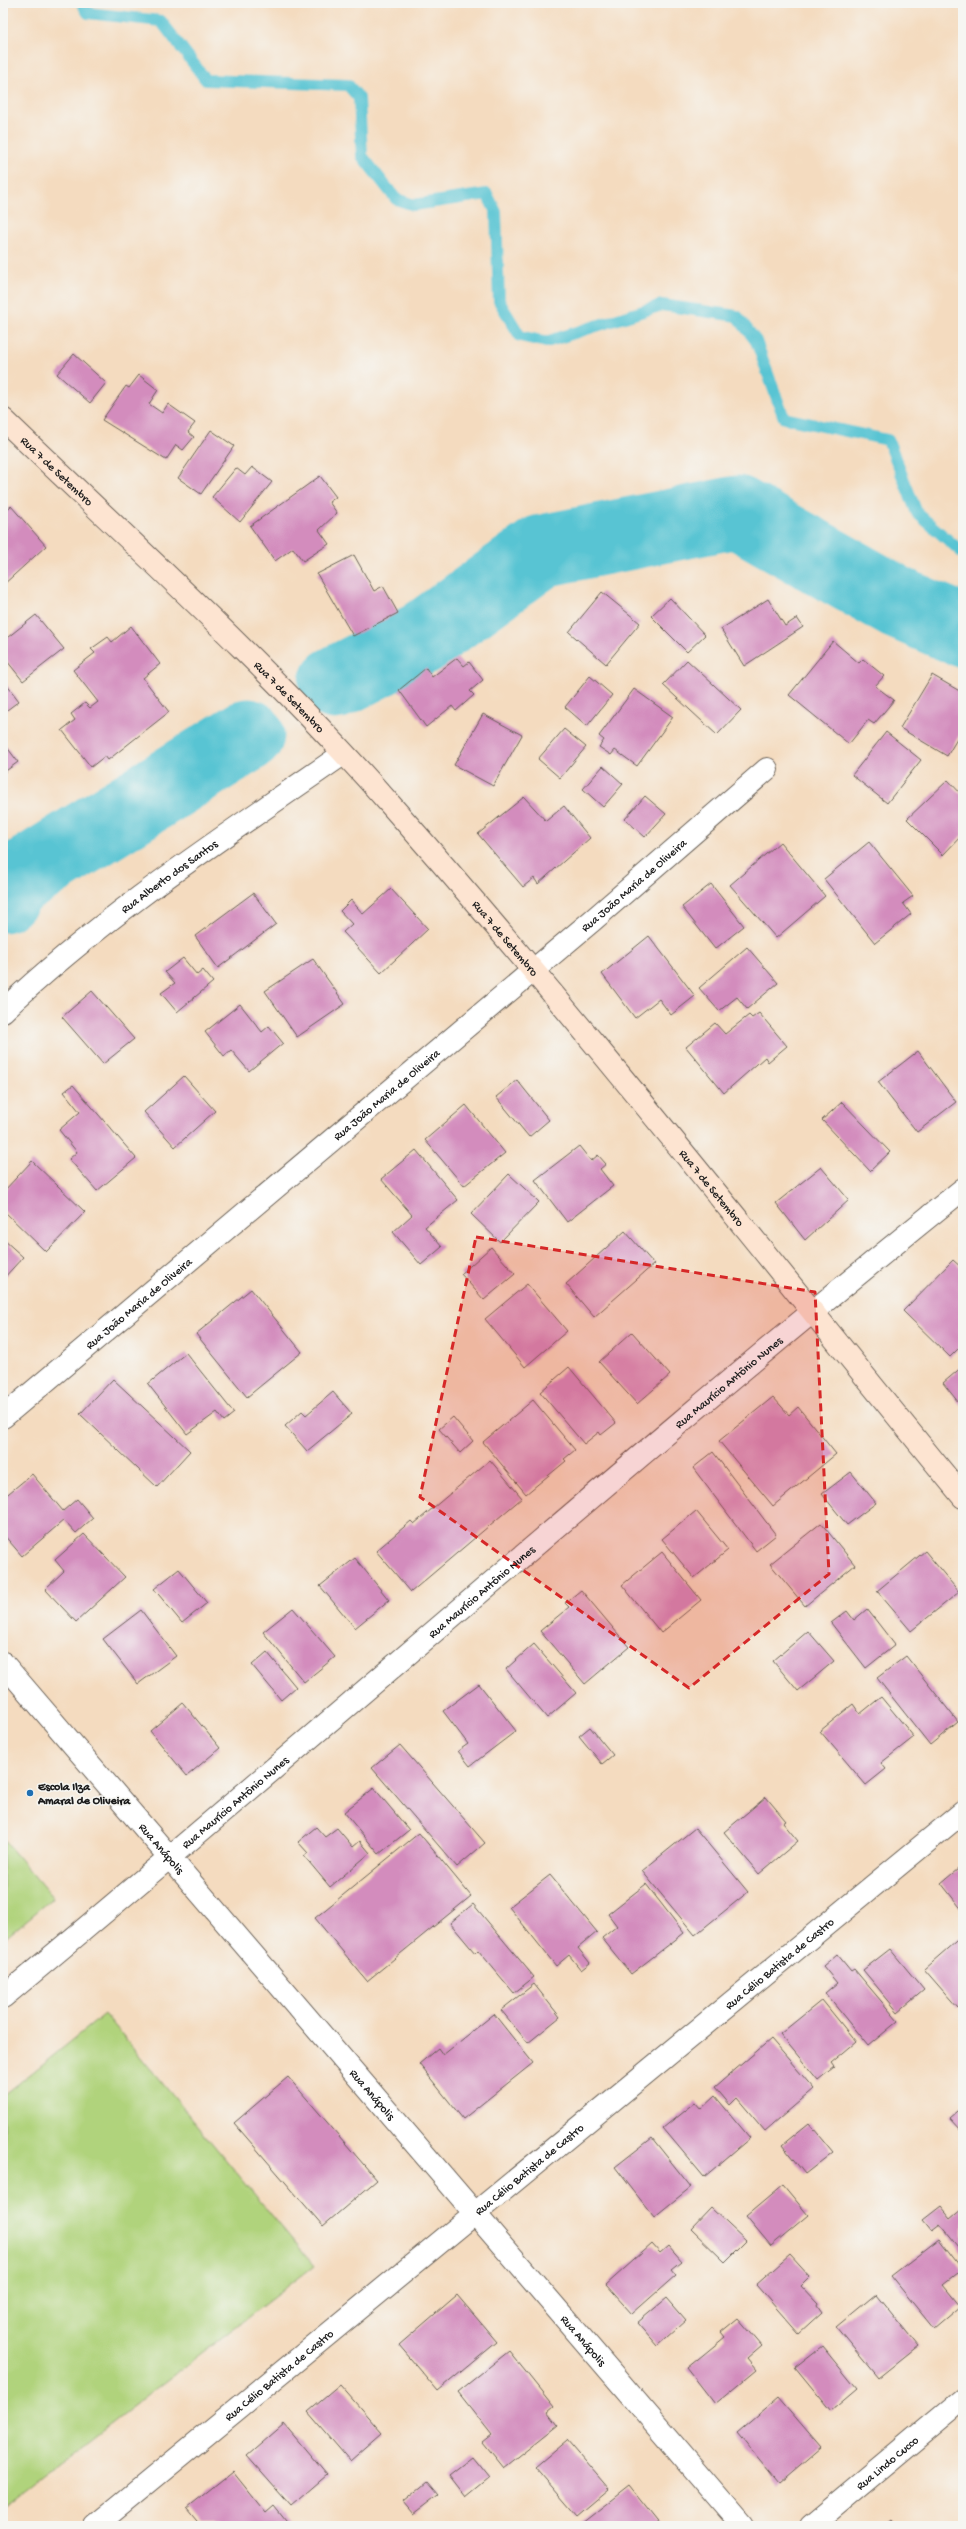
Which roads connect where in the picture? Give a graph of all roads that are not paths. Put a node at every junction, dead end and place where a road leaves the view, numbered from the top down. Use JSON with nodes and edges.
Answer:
{"nodes":[{"id":1,"x":3,"y":419,"type":"edge"},
{"id":2,"x":343,"y":754,"type":"junction"},
{"id":3,"x":767,"y":769,"type":"dead end"},
{"id":4,"x":533,"y":970,"type":"junction"},
{"id":5,"x":3,"y":1011,"type":"edge"},
{"id":6,"x":963,"y":1189,"type":"edge"},
{"id":7,"x":811,"y":1311,"type":"junction"},
{"id":8,"x":3,"y":1417,"type":"edge"},
{"id":9,"x":963,"y":1497,"type":"edge"},
{"id":10,"x":3,"y":1663,"type":"edge"},
{"id":11,"x":963,"y":1812,"type":"edge"},
{"id":12,"x":172,"y":1857,"type":"junction"},
{"id":13,"x":3,"y":1997,"type":"edge"},
{"id":14,"x":475,"y":2216,"type":"junction"},
{"id":15,"x":963,"y":2399,"type":"edge"},
{"id":16,"x":94,"y":2526,"type":"edge"},
{"id":17,"x":743,"y":2526,"type":"edge"},
{"id":18,"x":811,"y":2526,"type":"edge"}],
"edges":[{"from":1,"to":2,"type":"street","name":"Rua 7 de Setembro"},
{"from":2,"to":4,"type":"street","name":"Rua 7 de Setembro"},
{"from":2,"to":5,"type":"street","name":"Rua Alberto dos Santos"},
{"from":3,"to":4,"type":"street","name":"Rua João Maria de Oliveira"},
{"from":4,"to":7,"type":"street","name":"Rua 7 de Setembro"},
{"from":4,"to":8,"type":"street","name":"Rua João Maria de Oliveira"},
{"from":6,"to":7,"type":"street","name":"Rua Maurício Antônio Nunes"},
{"from":7,"to":9,"type":"street","name":"Rua 7 de Setembro"},
{"from":7,"to":12,"type":"street","name":"Rua Maurício Antônio Nunes"},
{"from":10,"to":12,"type":"street","name":"Rua Anápolis"},
{"from":11,"to":14,"type":"street","name":"Rua Célio Batista de Castro"},
{"from":12,"to":13,"type":"street","name":"Rua Maurício Antônio Nunes"},
{"from":12,"to":14,"type":"street","name":"Rua Anápolis"},
{"from":14,"to":16,"type":"street","name":"Rua Célio Batista de Castro"},
{"from":14,"to":17,"type":"street","name":"Rua Anápolis"},
{"from":15,"to":18,"type":"street","name":"Rua Lindo Cucco"}]}
